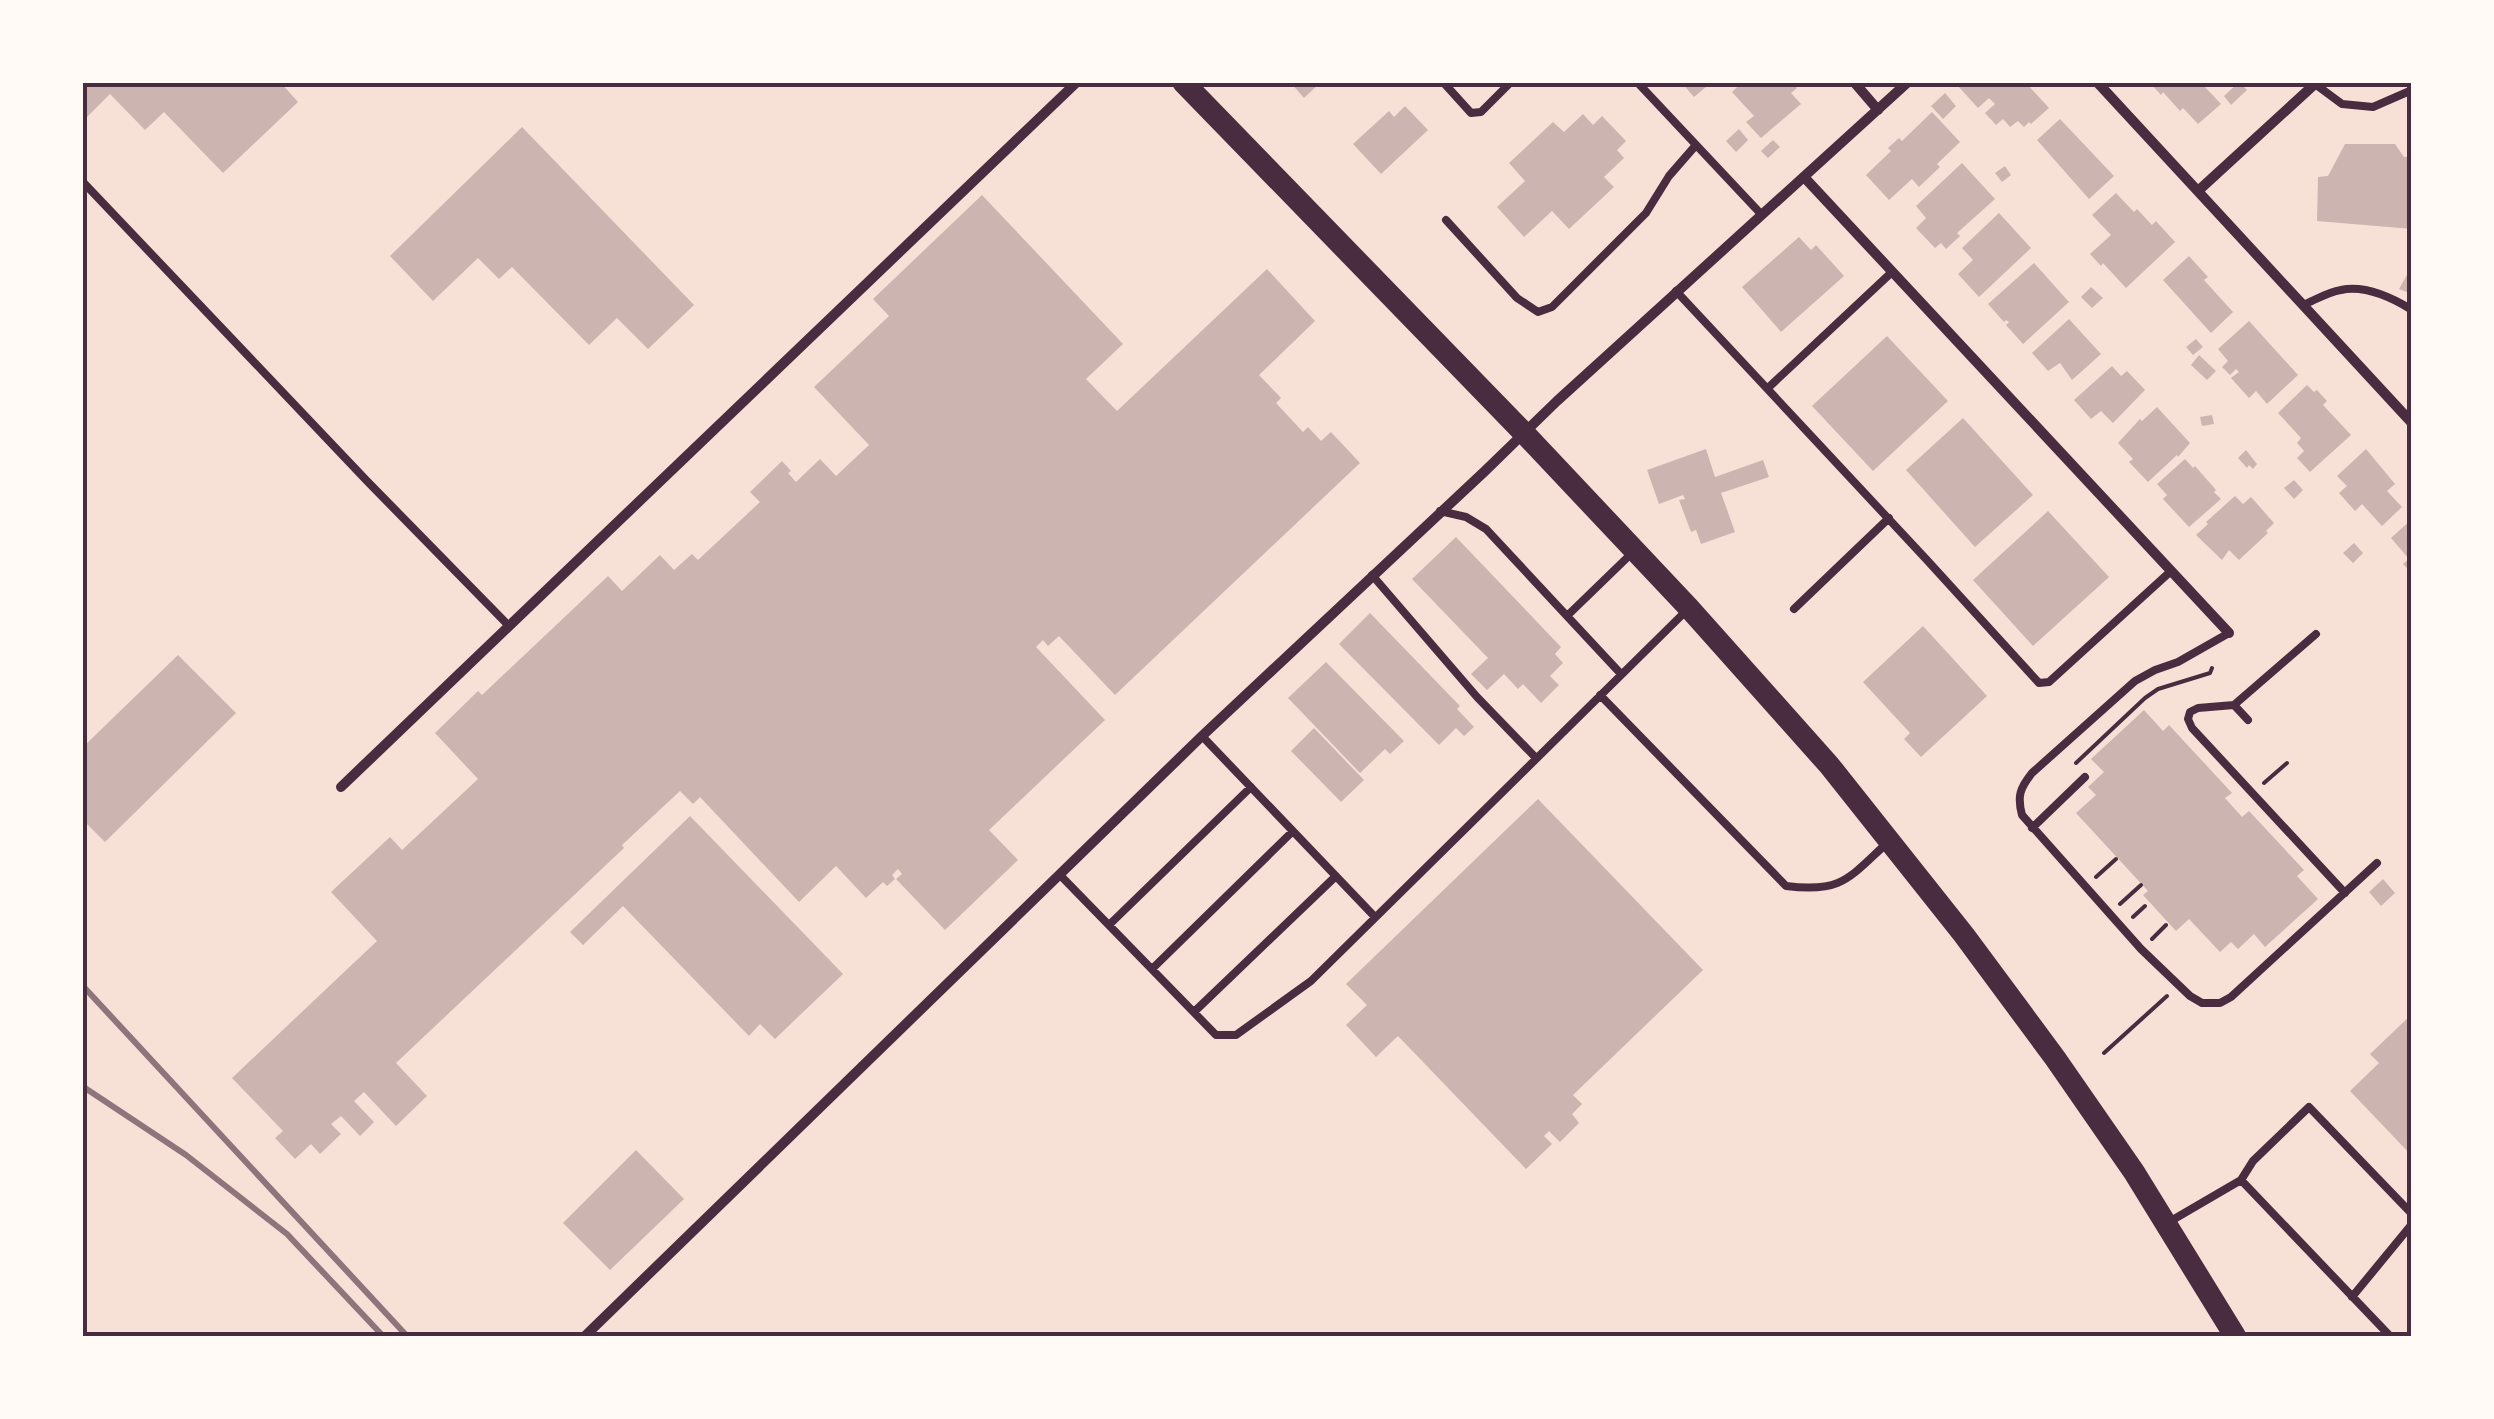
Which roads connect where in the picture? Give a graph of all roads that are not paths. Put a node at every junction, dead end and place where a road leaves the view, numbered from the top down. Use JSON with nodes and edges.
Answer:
{"nodes":[{"id":1,"x":1077,"y":82,"type":"edge"},
{"id":2,"x":1183,"y":82,"type":"edge"},
{"id":3,"x":1443,"y":82,"type":"edge"},
{"id":4,"x":1511,"y":82,"type":"edge"},
{"id":5,"x":1637,"y":82,"type":"edge"},
{"id":6,"x":1854,"y":82,"type":"edge"},
{"id":7,"x":1908,"y":82,"type":"edge"},
{"id":8,"x":2097,"y":82,"type":"edge"},
{"id":9,"x":2316,"y":83,"type":"edge"},
{"id":10,"x":2412,"y":90,"type":"edge"},
{"id":11,"x":1878,"y":110,"type":"junction"},
{"id":12,"x":1696,"y":145,"type":"junction"},
{"id":13,"x":1804,"y":177,"type":"junction"},
{"id":14,"x":82,"y":182,"type":"edge"},
{"id":15,"x":2198,"y":191,"type":"junction"},
{"id":16,"x":1760,"y":214,"type":"junction"},
{"id":17,"x":1446,"y":220,"type":"dead end"},
{"id":18,"x":1892,"y":272,"type":"junction"},
{"id":19,"x":1676,"y":291,"type":"junction"},
{"id":20,"x":2303,"y":305,"type":"junction"},
{"id":21,"x":2412,"y":310,"type":"edge"},
{"id":22,"x":1768,"y":388,"type":"junction"},
{"id":23,"x":2412,"y":423,"type":"edge"},
{"id":24,"x":1524,"y":433,"type":"junction"},
{"id":25,"x":1440,"y":512,"type":"junction"},
{"id":26,"x":1888,"y":518,"type":"junction"},
{"id":27,"x":1634,"y":551,"type":"junction"},
{"id":28,"x":2171,"y":571,"type":"junction"},
{"id":29,"x":1372,"y":576,"type":"junction"},
{"id":30,"x":1690,"y":608,"type":"junction"},
{"id":31,"x":1794,"y":609,"type":"dead end"},
{"id":32,"x":1568,"y":615,"type":"junction"},
{"id":33,"x":509,"y":626,"type":"junction"},
{"id":34,"x":2229,"y":633,"type":"joint"},
{"id":35,"x":2316,"y":634,"type":"dead end"},
{"id":36,"x":1621,"y":674,"type":"junction"},
{"id":37,"x":1600,"y":694,"type":"junction"},
{"id":38,"x":2234,"y":705,"type":"junction"},
{"id":39,"x":2248,"y":720,"type":"dead end"},
{"id":40,"x":1202,"y":736,"type":"junction"},
{"id":41,"x":1536,"y":758,"type":"junction"},
{"id":42,"x":2085,"y":777,"type":"dead end"},
{"id":43,"x":341,"y":787,"type":"dead end"},
{"id":44,"x":1251,"y":787,"type":"junction"},
{"id":45,"x":2032,"y":828,"type":"junction"},
{"id":46,"x":1293,"y":831,"type":"junction"},
{"id":47,"x":1889,"y":841,"type":"junction"},
{"id":48,"x":2377,"y":863,"type":"dead end"},
{"id":49,"x":1060,"y":875,"type":"junction"},
{"id":50,"x":1336,"y":876,"type":"junction"},
{"id":51,"x":2345,"y":893,"type":"junction"},
{"id":52,"x":1375,"y":917,"type":"junction"},
{"id":53,"x":1109,"y":925,"type":"junction"},
{"id":54,"x":1152,"y":969,"type":"junction"},
{"id":55,"x":1194,"y":1012,"type":"junction"},
{"id":56,"x":2241,"y":1180,"type":"junction"},
{"id":57,"x":2412,"y":1214,"type":"edge"},
{"id":58,"x":2166,"y":1224,"type":"junction"},
{"id":59,"x":2412,"y":1224,"type":"edge"},
{"id":60,"x":2352,"y":1297,"type":"junction"},
{"id":61,"x":585,"y":1336,"type":"edge"},
{"id":62,"x":2235,"y":1336,"type":"edge"},
{"id":63,"x":2390,"y":1336,"type":"edge"}],
"edges":[{"from":1,"to":33,"type":"street"},
{"from":2,"to":24,"type":"main road"},
{"from":3,"to":4,"type":"lane"},
{"from":5,"to":12,"type":"lane"},
{"from":6,"to":11,"type":"street"},
{"from":7,"to":11,"type":"street"},
{"from":8,"to":15,"type":"street"},
{"from":9,"to":10,"type":"lane"},
{"from":9,"to":15,"type":"street"},
{"from":11,"to":13,"type":"street"},
{"from":12,"to":16,"type":"lane"},
{"from":12,"to":17,"type":"lane"},
{"from":13,"to":16,"type":"street"},
{"from":13,"to":18,"type":"street"},
{"from":14,"to":33,"type":"lane"},
{"from":15,"to":20,"type":"street"},
{"from":16,"to":19,"type":"street"},
{"from":18,"to":22,"type":"lane"},
{"from":18,"to":28,"type":"street"},
{"from":19,"to":22,"type":"lane"},
{"from":19,"to":24,"type":"street"},
{"from":20,"to":21,"type":"lane"},
{"from":20,"to":23,"type":"street"},
{"from":22,"to":26,"type":"lane"},
{"from":24,"to":25,"type":"street"},
{"from":24,"to":27,"type":"main road"},
{"from":25,"to":29,"type":"street"},
{"from":25,"to":32,"type":"lane"},
{"from":26,"to":28,"type":"lane"},
{"from":26,"to":31,"type":"lane"},
{"from":27,"to":30,"type":"main road"},
{"from":27,"to":32,"type":"lane"},
{"from":28,"to":34,"type":"street"},
{"from":29,"to":40,"type":"street"},
{"from":29,"to":41,"type":"lane"},
{"from":30,"to":36,"type":"lane"},
{"from":30,"to":47,"type":"main road"},
{"from":32,"to":36,"type":"lane"},
{"from":33,"to":43,"type":"street"},
{"from":34,"to":45,"type":"lane"},
{"from":35,"to":38,"type":"lane"},
{"from":36,"to":37,"type":"lane"},
{"from":37,"to":41,"type":"lane"},
{"from":37,"to":47,"type":"lane"},
{"from":38,"to":39,"type":"lane"},
{"from":38,"to":51,"type":"lane"},
{"from":40,"to":44,"type":"lane"},
{"from":40,"to":49,"type":"street"},
{"from":41,"to":52,"type":"lane"},
{"from":42,"to":45,"type":"lane"},
{"from":44,"to":46,"type":"lane"},
{"from":44,"to":53,"type":"lane"},
{"from":45,"to":51,"type":"lane"},
{"from":46,"to":50,"type":"lane"},
{"from":46,"to":54,"type":"lane"},
{"from":47,"to":58,"type":"main road"},
{"from":48,"to":51,"type":"lane"},
{"from":49,"to":53,"type":"lane"},
{"from":49,"to":61,"type":"street"},
{"from":50,"to":52,"type":"lane"},
{"from":50,"to":55,"type":"lane"},
{"from":52,"to":55,"type":"lane"},
{"from":53,"to":54,"type":"lane"},
{"from":54,"to":55,"type":"lane"},
{"from":56,"to":57,"type":"lane"},
{"from":56,"to":58,"type":"lane"},
{"from":56,"to":60,"type":"lane"},
{"from":58,"to":62,"type":"main road"},
{"from":59,"to":60,"type":"lane"},
{"from":60,"to":63,"type":"lane"}]}
